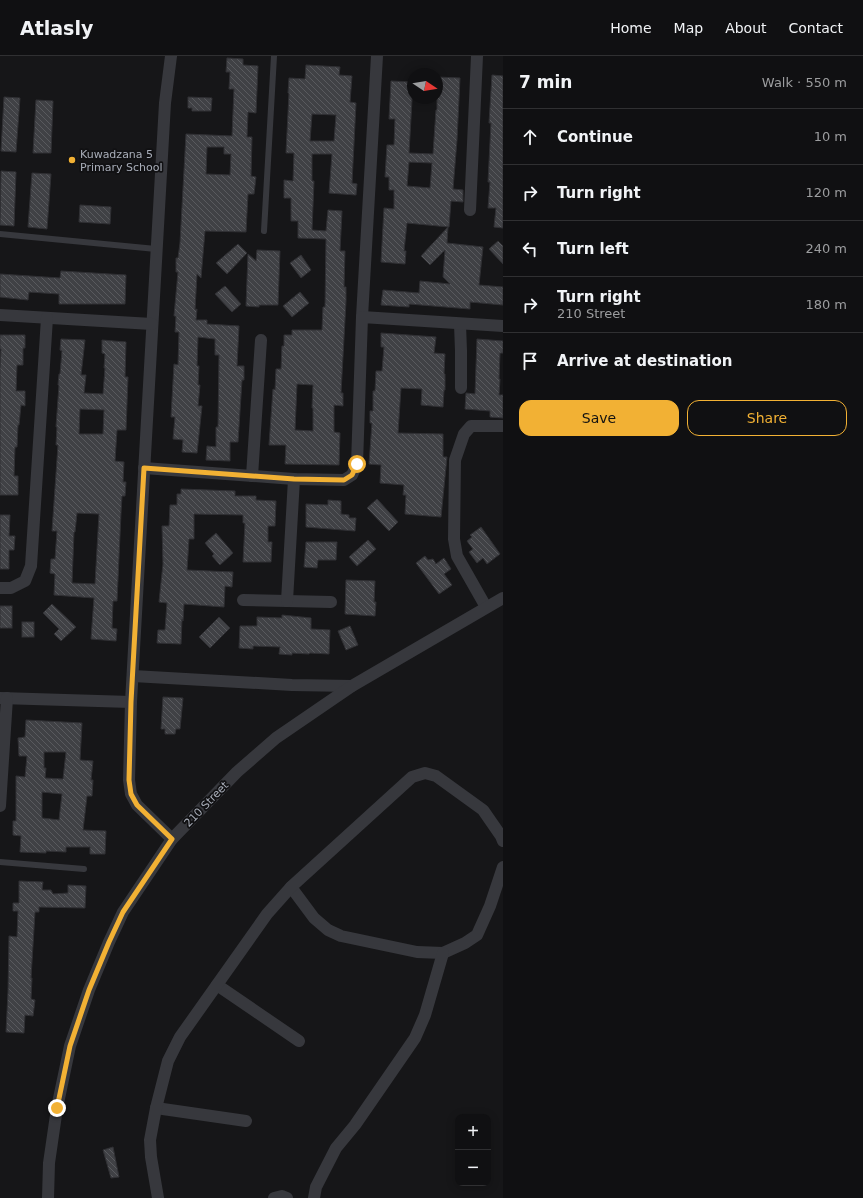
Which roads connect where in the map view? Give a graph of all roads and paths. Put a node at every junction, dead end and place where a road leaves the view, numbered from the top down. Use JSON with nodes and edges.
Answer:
{"nodes":[{"id":1,"x":171,"y":56,"type":"edge"},
{"id":2,"x":274,"y":56,"type":"edge"},
{"id":3,"x":377,"y":56,"type":"edge"},
{"id":4,"x":477,"y":56,"type":"edge"},
{"id":5,"x":470,"y":210,"type":"dead end"},
{"id":6,"x":264,"y":231,"type":"dead end"},
{"id":7,"x":0,"y":234,"type":"edge"},
{"id":8,"x":156,"y":249,"type":"junction"},
{"id":9,"x":0,"y":315,"type":"edge"},
{"id":10,"x":362,"y":317,"type":"junction"},
{"id":11,"x":47,"y":318,"type":"junction"},
{"id":12,"x":152,"y":324,"type":"junction"},
{"id":13,"x":460,"y":324,"type":"junction"},
{"id":14,"x":503,"y":326,"type":"edge"},
{"id":15,"x":262,"y":340,"type":"dead end"},
{"id":16,"x":461,"y":388,"type":"dead end"},
{"id":17,"x":503,"y":426,"type":"edge"},
{"id":18,"x":144,"y":468,"type":"junction"},
{"id":19,"x":252,"y":476,"type":"junction"},
{"id":20,"x":294,"y":479,"type":"junction"},
{"id":21,"x":0,"y":588,"type":"edge"},
{"id":22,"x":503,"y":598,"type":"edge"},
{"id":23,"x":243,"y":600,"type":"dead end"},
{"id":24,"x":287,"y":601,"type":"junction"},
{"id":25,"x":331,"y":602,"type":"dead end"},
{"id":26,"x":486,"y":607,"type":"junction"},
{"id":27,"x":133,"y":676,"type":"junction"},
{"id":28,"x":352,"y":686,"type":"junction"},
{"id":29,"x":4,"y":698,"type":"edge"},
{"id":30,"x":131,"y":702,"type":"junction"},
{"id":31,"x":0,"y":804,"type":"edge"},
{"id":32,"x":172,"y":839,"type":"junction"},
{"id":33,"x":503,"y":841,"type":"edge"},
{"id":34,"x":0,"y":862,"type":"edge"},
{"id":35,"x":503,"y":867,"type":"edge"},
{"id":36,"x":84,"y":869,"type":"dead end"},
{"id":37,"x":291,"y":887,"type":"junction"},
{"id":38,"x":443,"y":953,"type":"junction"},
{"id":39,"x":218,"y":985,"type":"junction"},
{"id":40,"x":299,"y":1041,"type":"dead end"},
{"id":41,"x":156,"y":1108,"type":"junction"},
{"id":42,"x":246,"y":1121,"type":"dead end"},
{"id":43,"x":48,"y":1198,"type":"edge"},
{"id":44,"x":158,"y":1198,"type":"edge"},
{"id":45,"x":274,"y":1198,"type":"edge"},
{"id":46,"x":287,"y":1198,"type":"edge"},
{"id":47,"x":314,"y":1198,"type":"edge"}],
"edges":[{"from":1,"to":8,"type":"street"},
{"from":2,"to":6,"type":"lane"},
{"from":3,"to":10,"type":"street"},
{"from":4,"to":5,"type":"street"},
{"from":7,"to":8,"type":"lane"},
{"from":8,"to":12,"type":"street"},
{"from":9,"to":11,"type":"street"},
{"from":10,"to":13,"type":"street"},
{"from":10,"to":20,"type":"street"},
{"from":11,"to":12,"type":"street"},
{"from":11,"to":21,"type":"street"},
{"from":12,"to":18,"type":"street"},
{"from":13,"to":14,"type":"street"},
{"from":13,"to":16,"type":"street"},
{"from":15,"to":19,"type":"street"},
{"from":17,"to":26,"type":"street"},
{"from":18,"to":19,"type":"street"},
{"from":18,"to":27,"type":"street"},
{"from":19,"to":20,"type":"street"},
{"from":20,"to":24,"type":"street"},
{"from":22,"to":26,"type":"street","name":"210 Street"},
{"from":23,"to":24,"type":"street"},
{"from":24,"to":25,"type":"street"},
{"from":26,"to":28,"type":"street","name":"210 Street"},
{"from":27,"to":28,"type":"street"},
{"from":27,"to":30,"type":"street"},
{"from":28,"to":32,"type":"street","name":"210 Street"},
{"from":29,"to":30,"type":"street"},
{"from":29,"to":31,"type":"street"},
{"from":30,"to":32,"type":"street"},
{"from":32,"to":43,"type":"street","name":"210 Street"},
{"from":33,"to":37,"type":"street"},
{"from":34,"to":36,"type":"lane"},
{"from":35,"to":38,"type":"street"},
{"from":37,"to":38,"type":"street"},
{"from":37,"to":39,"type":"street"},
{"from":38,"to":47,"type":"street"},
{"from":39,"to":40,"type":"street"},
{"from":39,"to":41,"type":"street"},
{"from":41,"to":42,"type":"street"},
{"from":41,"to":44,"type":"street"},
{"from":45,"to":46,"type":"street"}]}
